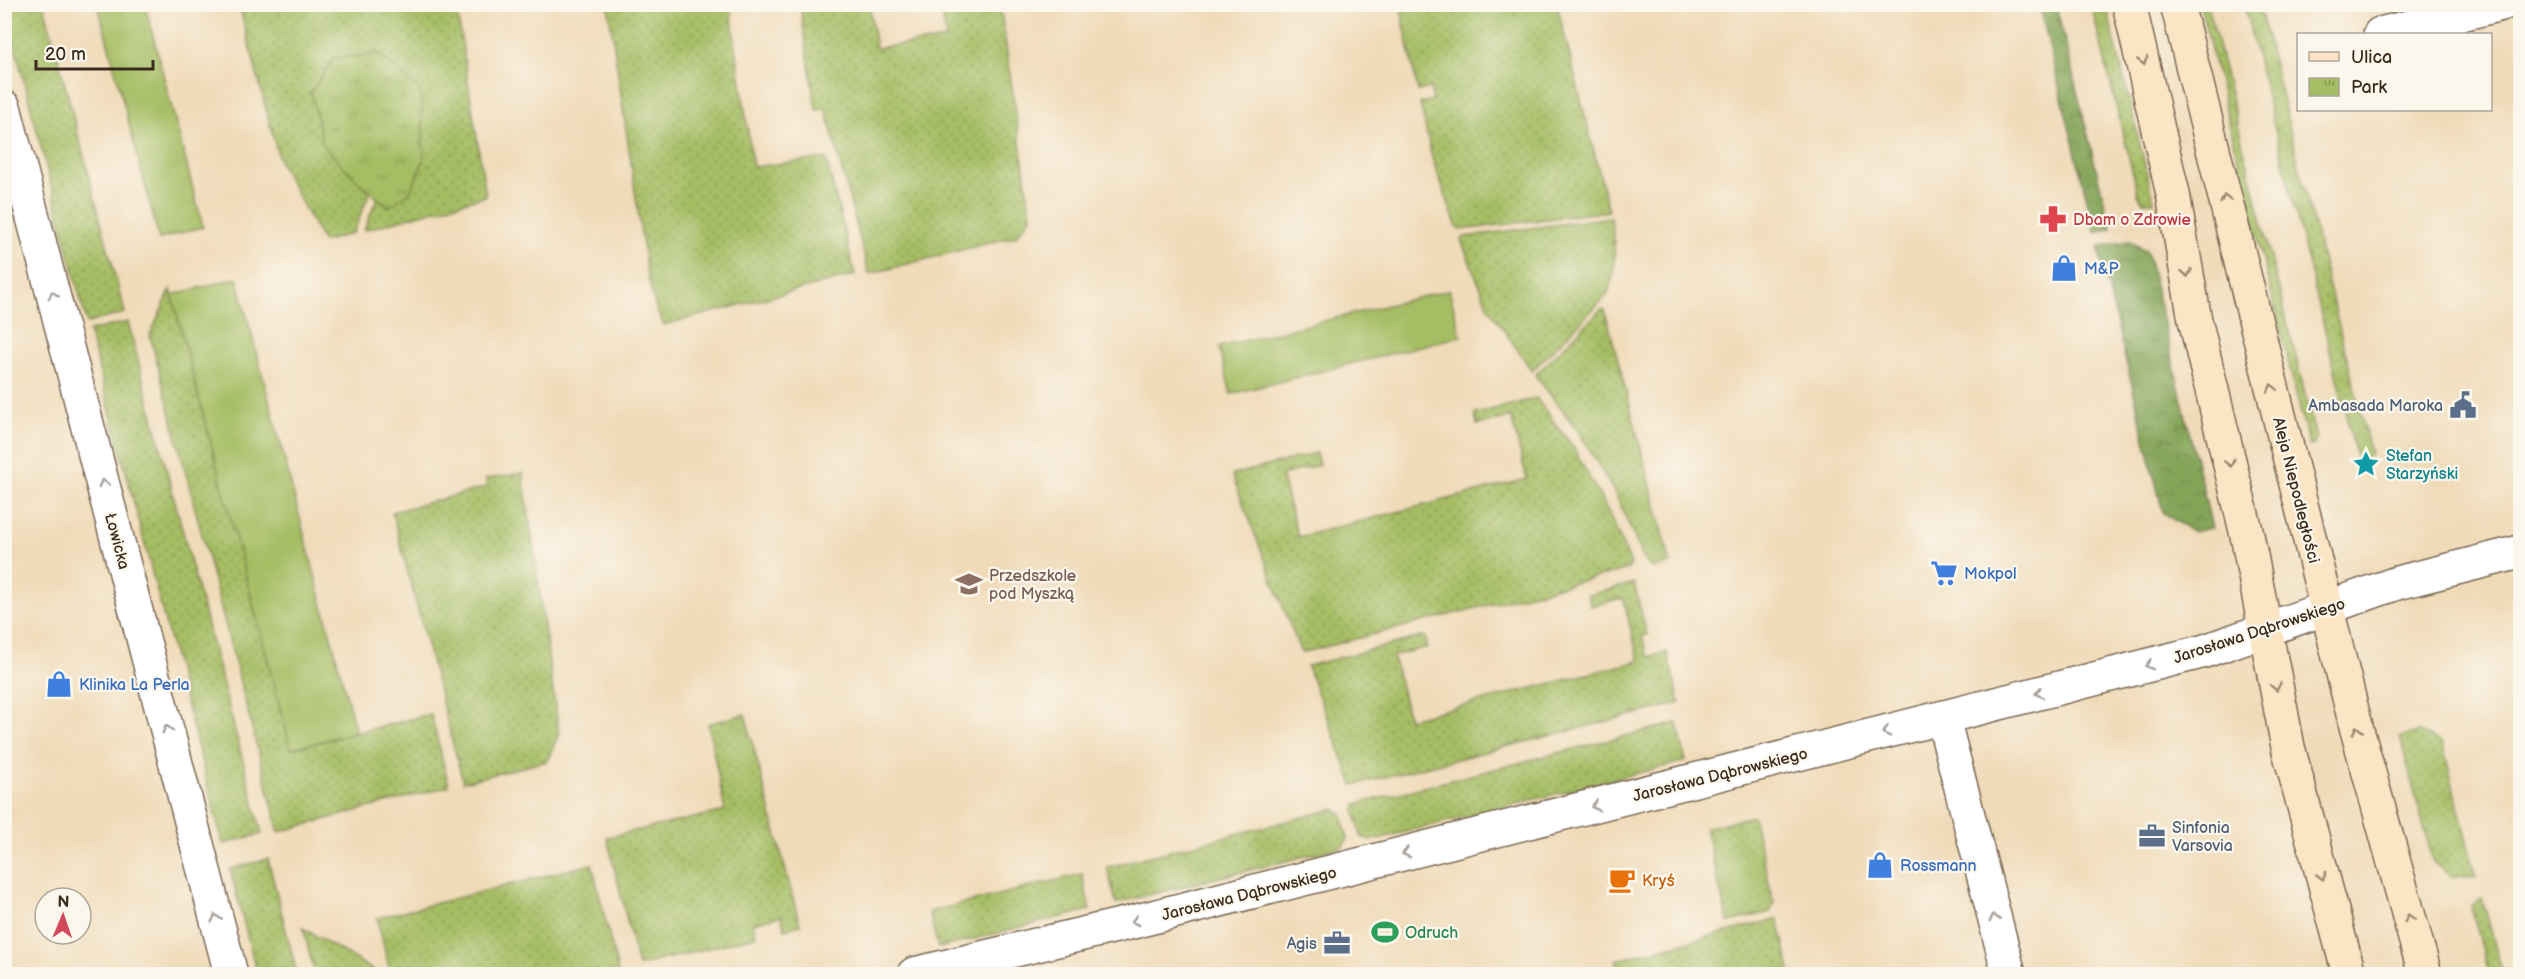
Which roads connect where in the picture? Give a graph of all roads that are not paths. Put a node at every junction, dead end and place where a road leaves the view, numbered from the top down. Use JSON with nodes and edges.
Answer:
{"nodes":[{"id":1,"x":2128,"y":4,"type":"edge"},
{"id":2,"x":2177,"y":4,"type":"edge"},
{"id":3,"x":2502,"y":4,"type":"edge"},
{"id":4,"x":2384,"y":33,"type":"edge"},
{"id":5,"x":4,"y":107,"type":"edge"},
{"id":6,"x":2520,"y":552,"type":"edge"},
{"id":7,"x":2327,"y":608,"type":"junction"},
{"id":8,"x":2265,"y":630,"type":"junction"},
{"id":9,"x":1943,"y":718,"type":"junction"},
{"id":10,"x":231,"y":975,"type":"edge"},
{"id":11,"x":914,"y":975,"type":"edge"},
{"id":12,"x":2009,"y":975,"type":"edge"},
{"id":13,"x":2349,"y":975,"type":"edge"},
{"id":14,"x":2425,"y":975,"type":"edge"}],
"edges":[{"from":1,"to":8,"type":"main road","one_way":true},
{"from":7,"to":2,"type":"main road","name":"Aleja Niepodległości","one_way":true},
{"from":3,"to":4,"type":"street"},
{"from":10,"to":5,"type":"street","name":"Łowicka","one_way":true},
{"from":6,"to":7,"type":"street","name":"Jarosława Dąbrowskiego"},
{"from":7,"to":8,"type":"street","name":"Jarosława Dąbrowskiego"},
{"from":14,"to":7,"type":"main road","name":"Aleja Niepodległości","one_way":true},
{"from":8,"to":9,"type":"street","name":"Jarosława Dąbrowskiego","one_way":true},
{"from":8,"to":13,"type":"main road","one_way":true},
{"from":9,"to":11,"type":"street","name":"Jarosława Dąbrowskiego","one_way":true},
{"from":12,"to":9,"type":"street","one_way":true}]}
